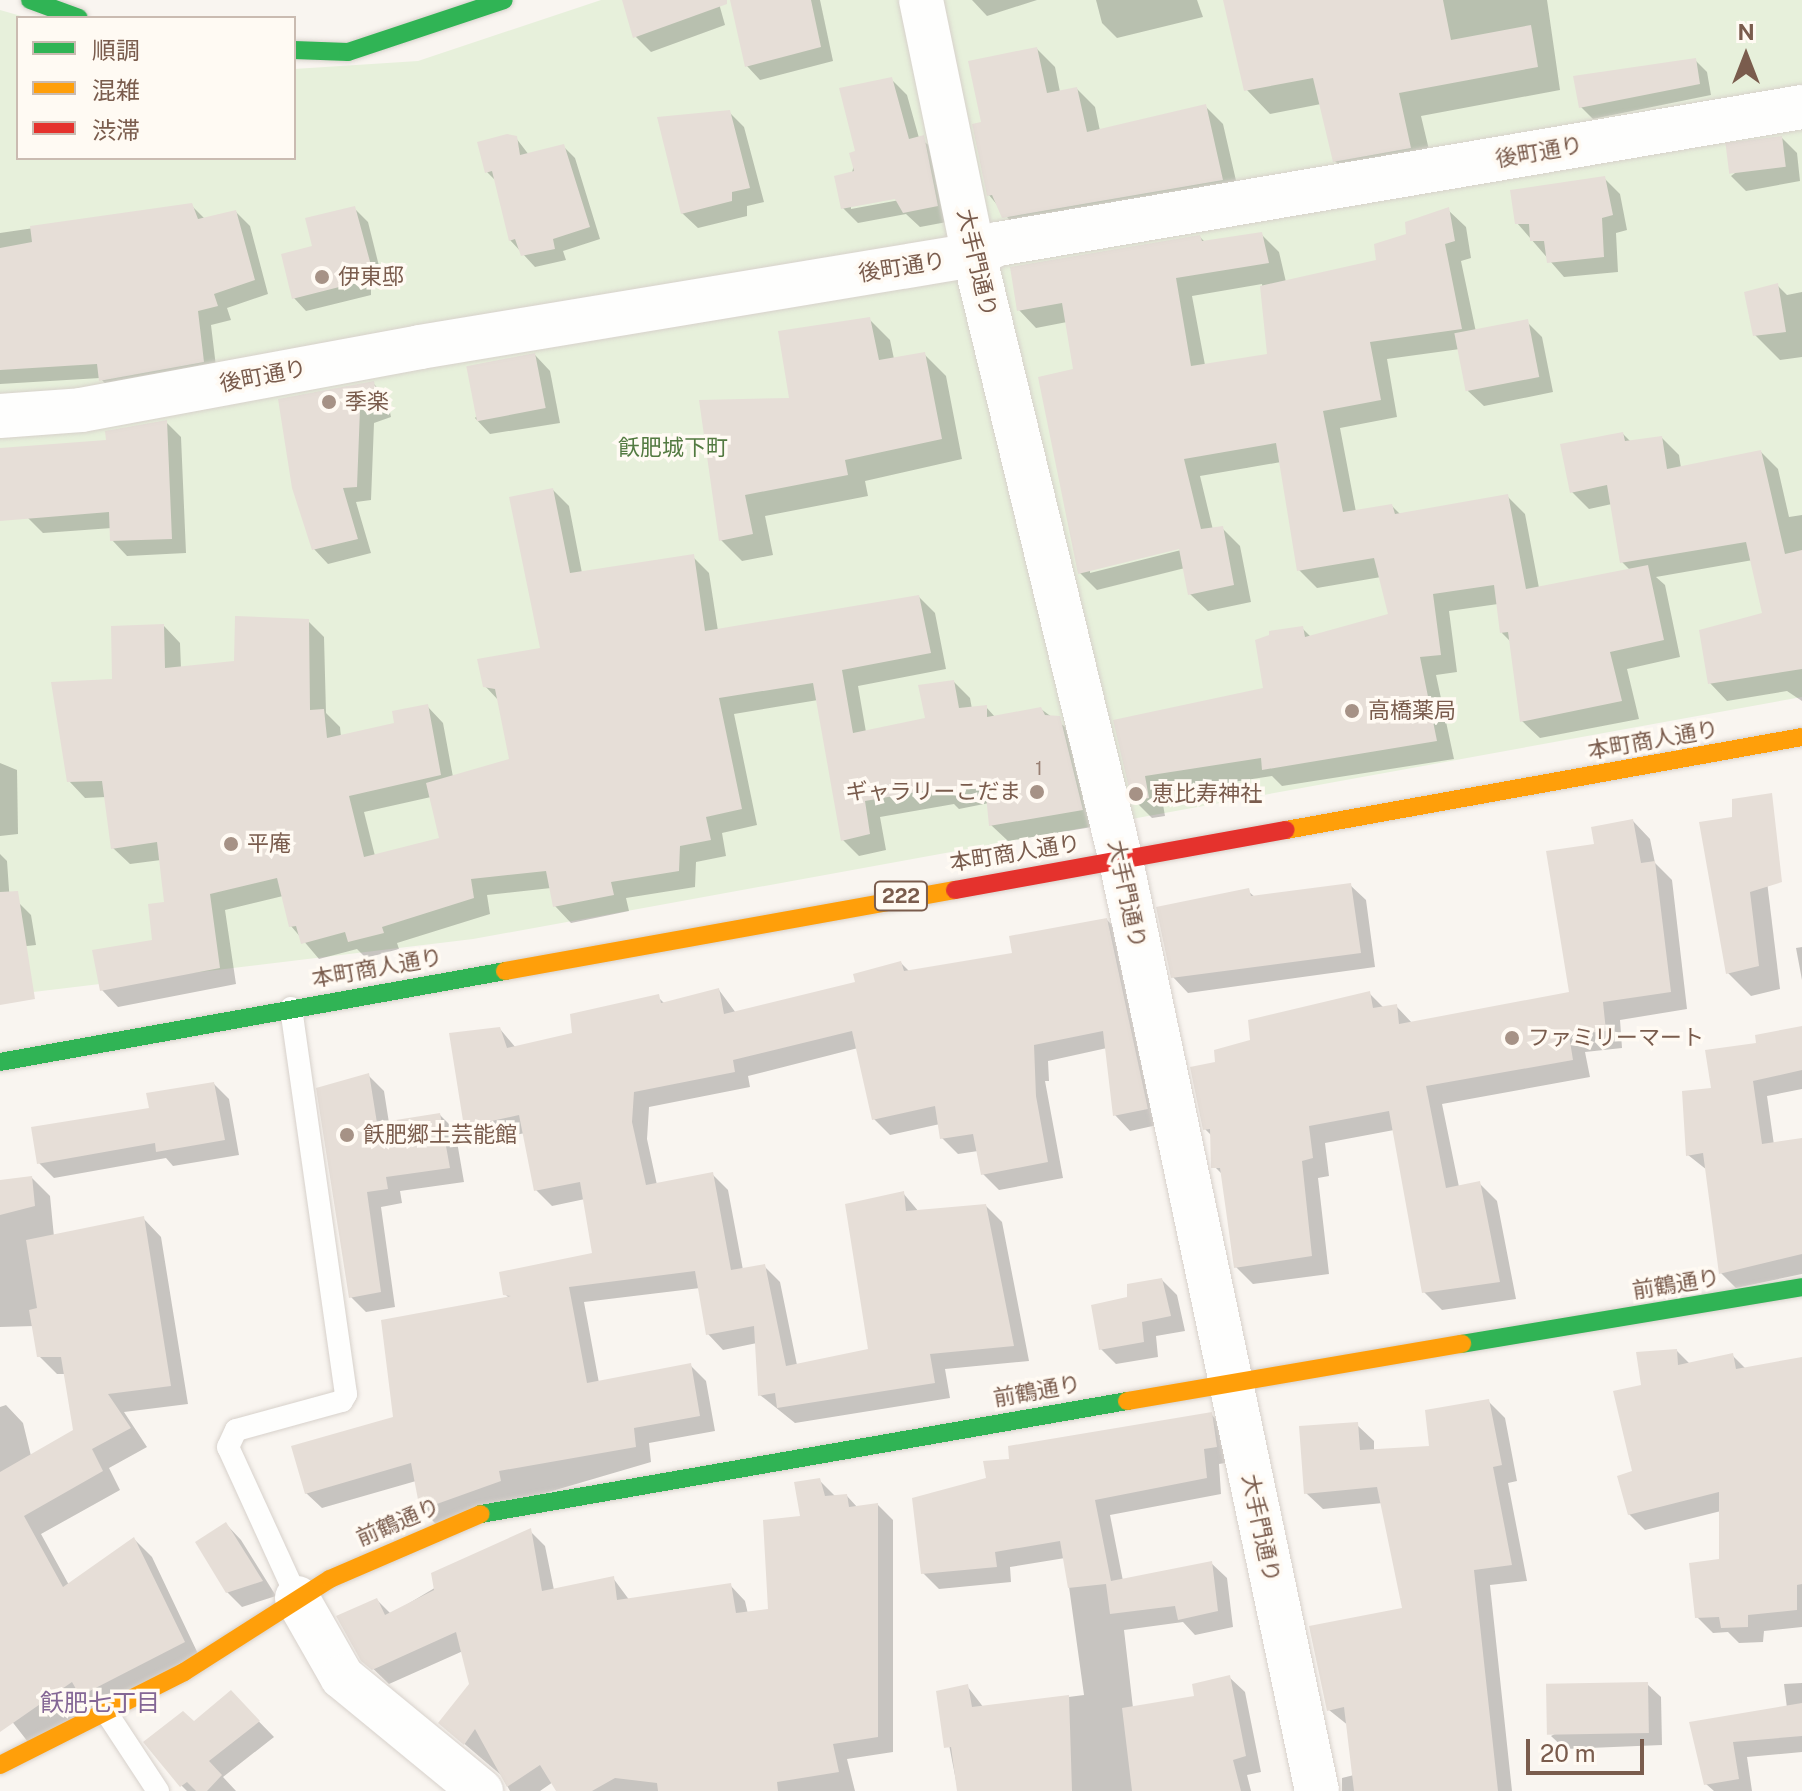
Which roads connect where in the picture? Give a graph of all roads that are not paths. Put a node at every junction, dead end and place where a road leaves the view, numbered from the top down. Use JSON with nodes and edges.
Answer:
{"nodes":[{"id":1,"x":30,"y":0,"type":"edge"},
{"id":2,"x":504,"y":0,"type":"edge"},
{"id":3,"x":921,"y":0,"type":"edge"},
{"id":4,"x":74,"y":16,"type":"edge"},
{"id":5,"x":296,"y":50,"type":"edge"},
{"id":6,"x":1802,"y":107,"type":"edge"},
{"id":7,"x":974,"y":255,"type":"junction"},
{"id":8,"x":0,"y":416,"type":"edge"},
{"id":9,"x":1802,"y":737,"type":"edge"},
{"id":10,"x":1121,"y":861,"type":"junction"},
{"id":11,"x":291,"y":1008,"type":"junction"},
{"id":12,"x":0,"y":1062,"type":"edge"},
{"id":13,"x":1802,"y":1287,"type":"edge"},
{"id":14,"x":1229,"y":1382,"type":"junction"},
{"id":15,"x":297,"y":1598,"type":"junction"},
{"id":16,"x":108,"y":1715,"type":"junction"},
{"id":17,"x":0,"y":1765,"type":"edge"},
{"id":18,"x":158,"y":1791,"type":"edge"},
{"id":19,"x":481,"y":1791,"type":"edge"},
{"id":20,"x":1317,"y":1791,"type":"edge"}],
"edges":[{"from":1,"to":4,"type":"main road"},
{"from":2,"to":5,"type":"main road"},
{"from":3,"to":7,"type":"street","name":"大手門通り"},
{"from":6,"to":7,"type":"street","name":"後町通り"},
{"from":7,"to":8,"type":"street","name":"後町通り"},
{"from":7,"to":10,"type":"street","name":"大手門通り"},
{"from":9,"to":10,"type":"main road","name":"本町商人通り","number":"222"},
{"from":10,"to":11,"type":"main road","name":"本町商人通り","number":"222"},
{"from":10,"to":14,"type":"street","name":"大手門通り"},
{"from":11,"to":12,"type":"main road","name":"本町商人通り","number":"222"},
{"from":11,"to":15,"type":"lane"},
{"from":13,"to":14,"type":"main road","name":"前鶴通り"},
{"from":14,"to":15,"type":"main road","name":"前鶴通り"},
{"from":14,"to":20,"type":"street","name":"大手門通り"},
{"from":15,"to":16,"type":"main road","name":"前鶴通り"},
{"from":15,"to":19,"type":"street"},
{"from":16,"to":17,"type":"main road","name":"前鶴通り"},
{"from":16,"to":18,"type":"lane"}]}
